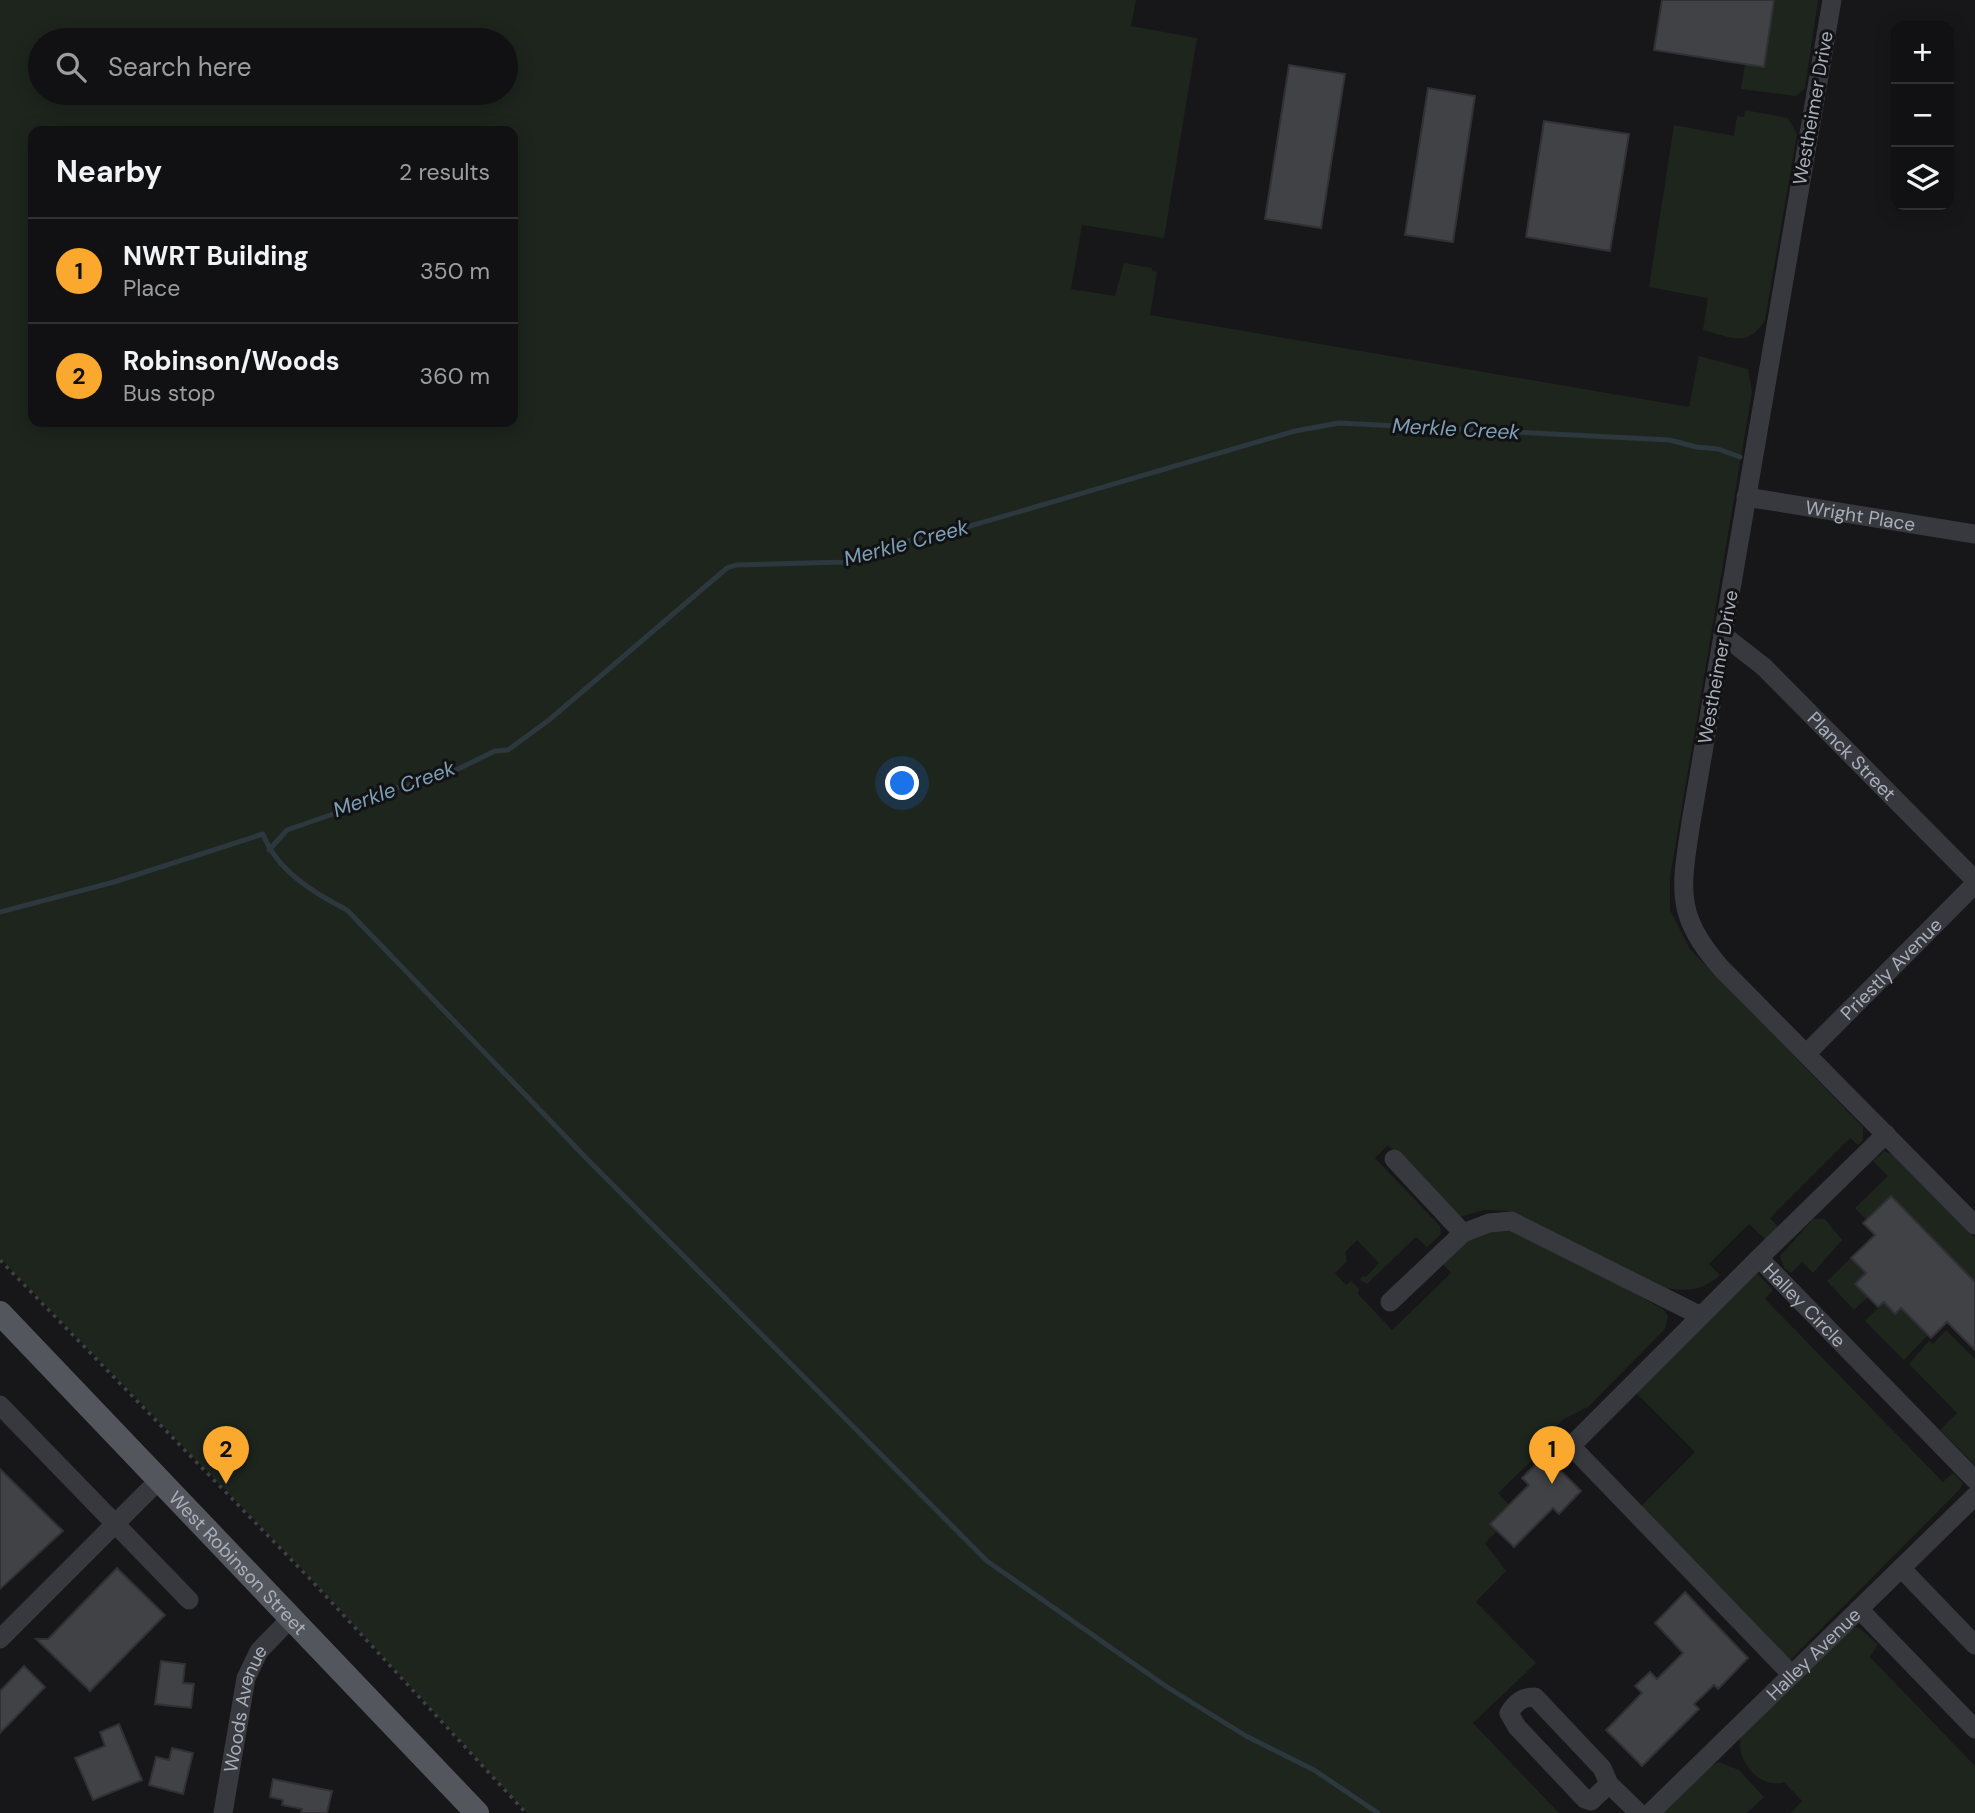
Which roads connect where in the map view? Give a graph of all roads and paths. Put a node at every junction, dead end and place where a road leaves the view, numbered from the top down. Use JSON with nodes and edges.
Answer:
{"nodes":[{"id":1,"x":1832,"y":0,"type":"edge"},
{"id":2,"x":1746,"y":496,"type":"junction"},
{"id":3,"x":1975,"y":534,"type":"edge"},
{"id":4,"x":1723,"y":635,"type":"junction"},
{"id":5,"x":1975,"y":882,"type":"edge"},
{"id":6,"x":1807,"y":1052,"type":"junction"},
{"id":7,"x":1886,"y":1134,"type":"junction"},
{"id":8,"x":1394,"y":1159,"type":"dead end"},
{"id":9,"x":1975,"y":1225,"type":"edge"},
{"id":10,"x":1463,"y":1233,"type":"junction"},
{"id":11,"x":1759,"y":1258,"type":"junction"},
{"id":12,"x":0,"y":1260,"type":"edge"},
{"id":13,"x":1390,"y":1302,"type":"dead end"},
{"id":14,"x":0,"y":1313,"type":"edge"},
{"id":15,"x":1701,"y":1316,"type":"junction"},
{"id":16,"x":0,"y":1405,"type":"edge"},
{"id":17,"x":160,"y":1479,"type":"junction"},
{"id":18,"x":1975,"y":1480,"type":"edge"},
{"id":19,"x":1975,"y":1496,"type":"edge"},
{"id":20,"x":114,"y":1524,"type":"junction"},
{"id":21,"x":1901,"y":1568,"type":"junction"},
{"id":22,"x":189,"y":1600,"type":"dead end"},
{"id":23,"x":1859,"y":1609,"type":"junction"},
{"id":24,"x":292,"y":1617,"type":"junction"},
{"id":25,"x":0,"y":1639,"type":"edge"},
{"id":26,"x":1975,"y":1645,"type":"edge"},
{"id":27,"x":1792,"y":1675,"type":"junction"},
{"id":28,"x":1975,"y":1729,"type":"edge"},
{"id":29,"x":1609,"y":1784,"type":"junction"},
{"id":30,"x":223,"y":1813,"type":"edge"},
{"id":31,"x":477,"y":1813,"type":"edge"},
{"id":32,"x":526,"y":1813,"type":"edge"},
{"id":33,"x":1639,"y":1813,"type":"edge"},
{"id":34,"x":1650,"y":1813,"type":"edge"}],
"edges":[{"from":1,"to":2,"type":"street","name":"Westheimer Drive"},
{"from":2,"to":3,"type":"street","name":"Wright Place"},
{"from":2,"to":4,"type":"street","name":"Westheimer Drive"},
{"from":4,"to":5,"type":"street","name":"Planck Street"},
{"from":4,"to":6,"type":"street","name":"Westheimer Drive"},
{"from":5,"to":6,"type":"street","name":"Priestly Avenue"},
{"from":6,"to":7,"type":"street","name":"Westheimer Drive"},
{"from":7,"to":9,"type":"street","name":"Westheimer Drive"},
{"from":7,"to":11,"type":"street","name":"Halley Circle"},
{"from":8,"to":10,"type":"street"},
{"from":10,"to":13,"type":"street"},
{"from":10,"to":15,"type":"street"},
{"from":11,"to":15,"type":"street"},
{"from":11,"to":18,"type":"street","name":"Halley Circle"},
{"from":12,"to":32,"type":"path"},
{"from":14,"to":17,"type":"main road","name":"West Robinson Street"},
{"from":15,"to":27,"type":"street"},
{"from":16,"to":20,"type":"street"},
{"from":17,"to":20,"type":"street"},
{"from":17,"to":24,"type":"main road","name":"West Robinson Street"},
{"from":19,"to":21,"type":"street","name":"Halley Avenue"},
{"from":20,"to":22,"type":"street"},
{"from":20,"to":25,"type":"street"},
{"from":21,"to":23,"type":"street","name":"Halley Avenue"},
{"from":21,"to":26,"type":"street"},
{"from":23,"to":27,"type":"street","name":"Halley Avenue"},
{"from":23,"to":28,"type":"street"},
{"from":24,"to":30,"type":"street","name":"Woods Avenue"},
{"from":24,"to":31,"type":"main road","name":"West Robinson Street"},
{"from":27,"to":34,"type":"street","name":"Halley Avenue"},
{"from":29,"to":29,"type":"street"},
{"from":29,"to":33,"type":"street"}]}
